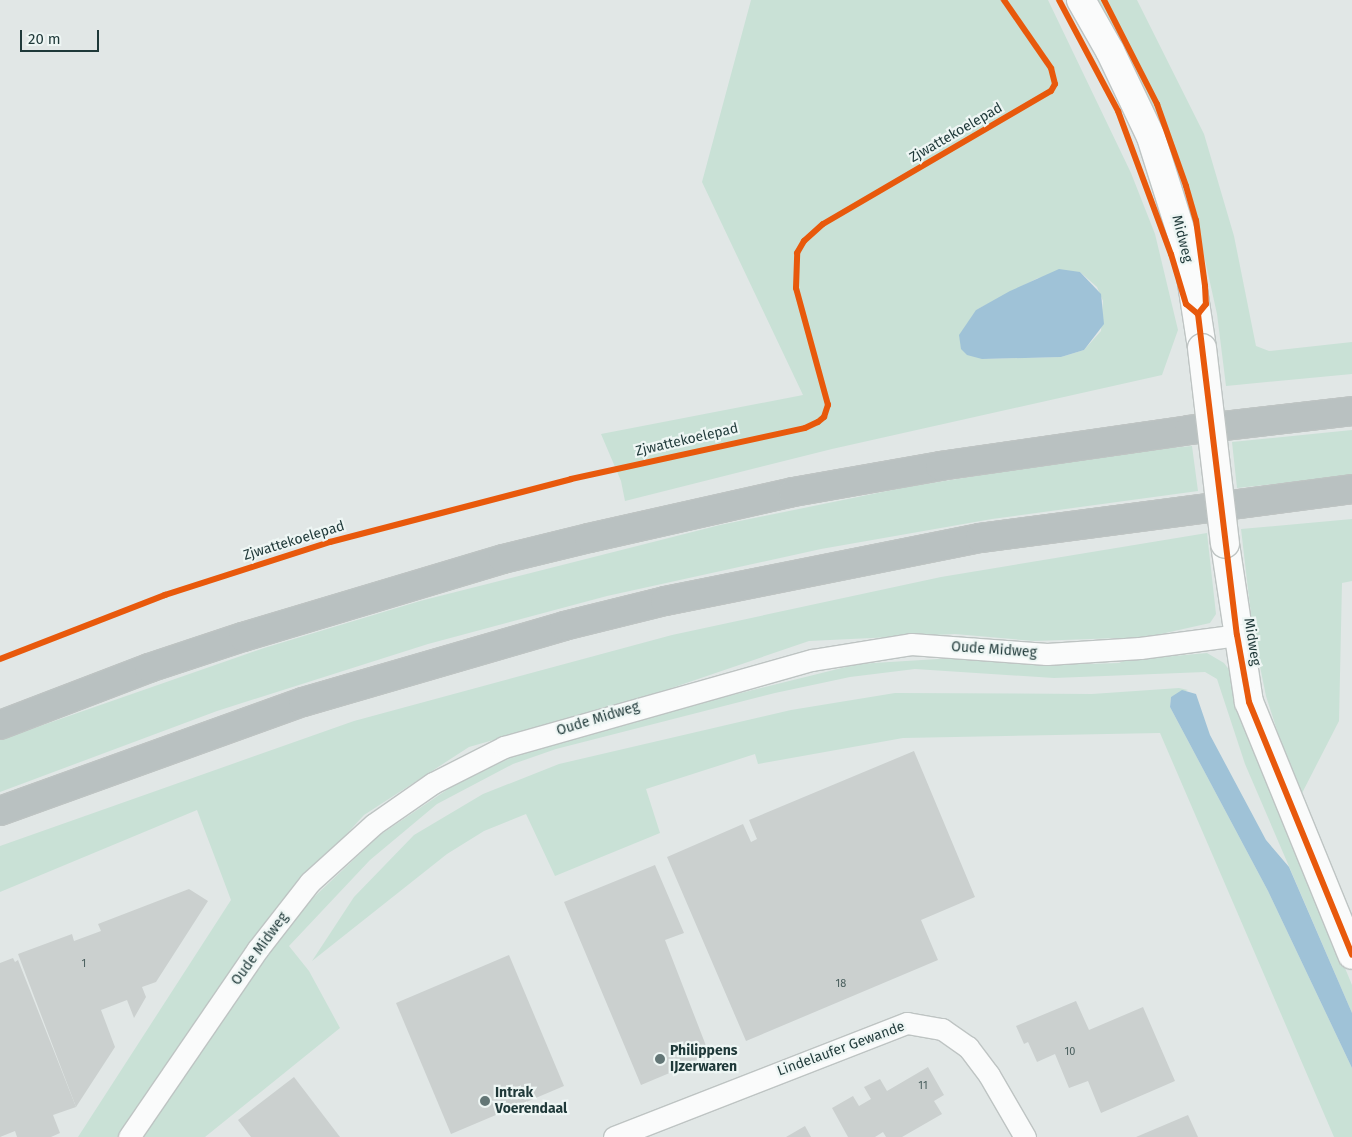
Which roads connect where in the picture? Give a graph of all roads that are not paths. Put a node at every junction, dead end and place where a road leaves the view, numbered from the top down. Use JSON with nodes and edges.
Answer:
{"nodes":[{"id":1,"x":1081,"y":0,"type":"edge"},
{"id":2,"x":1352,"y":411,"type":"edge"},
{"id":3,"x":1352,"y":489,"type":"edge"},
{"id":4,"x":1237,"y":635,"type":"junction"},
{"id":5,"x":0,"y":725,"type":"edge"},
{"id":6,"x":0,"y":811,"type":"edge"},
{"id":7,"x":1352,"y":955,"type":"edge"},
{"id":8,"x":129,"y":1137,"type":"edge"},
{"id":9,"x":614,"y":1137,"type":"edge"},
{"id":10,"x":1025,"y":1137,"type":"edge"}],
"edges":[{"from":1,"to":4,"type":"street","name":"Midweg","bridge":true},
{"from":2,"to":5,"type":"highway"},
{"from":3,"to":6,"type":"highway"},
{"from":4,"to":7,"type":"street","name":"Midweg"},
{"from":4,"to":8,"type":"street","name":"Oude Midweg"},
{"from":9,"to":10,"type":"street","name":"Lindelaufer Gewande"}]}
